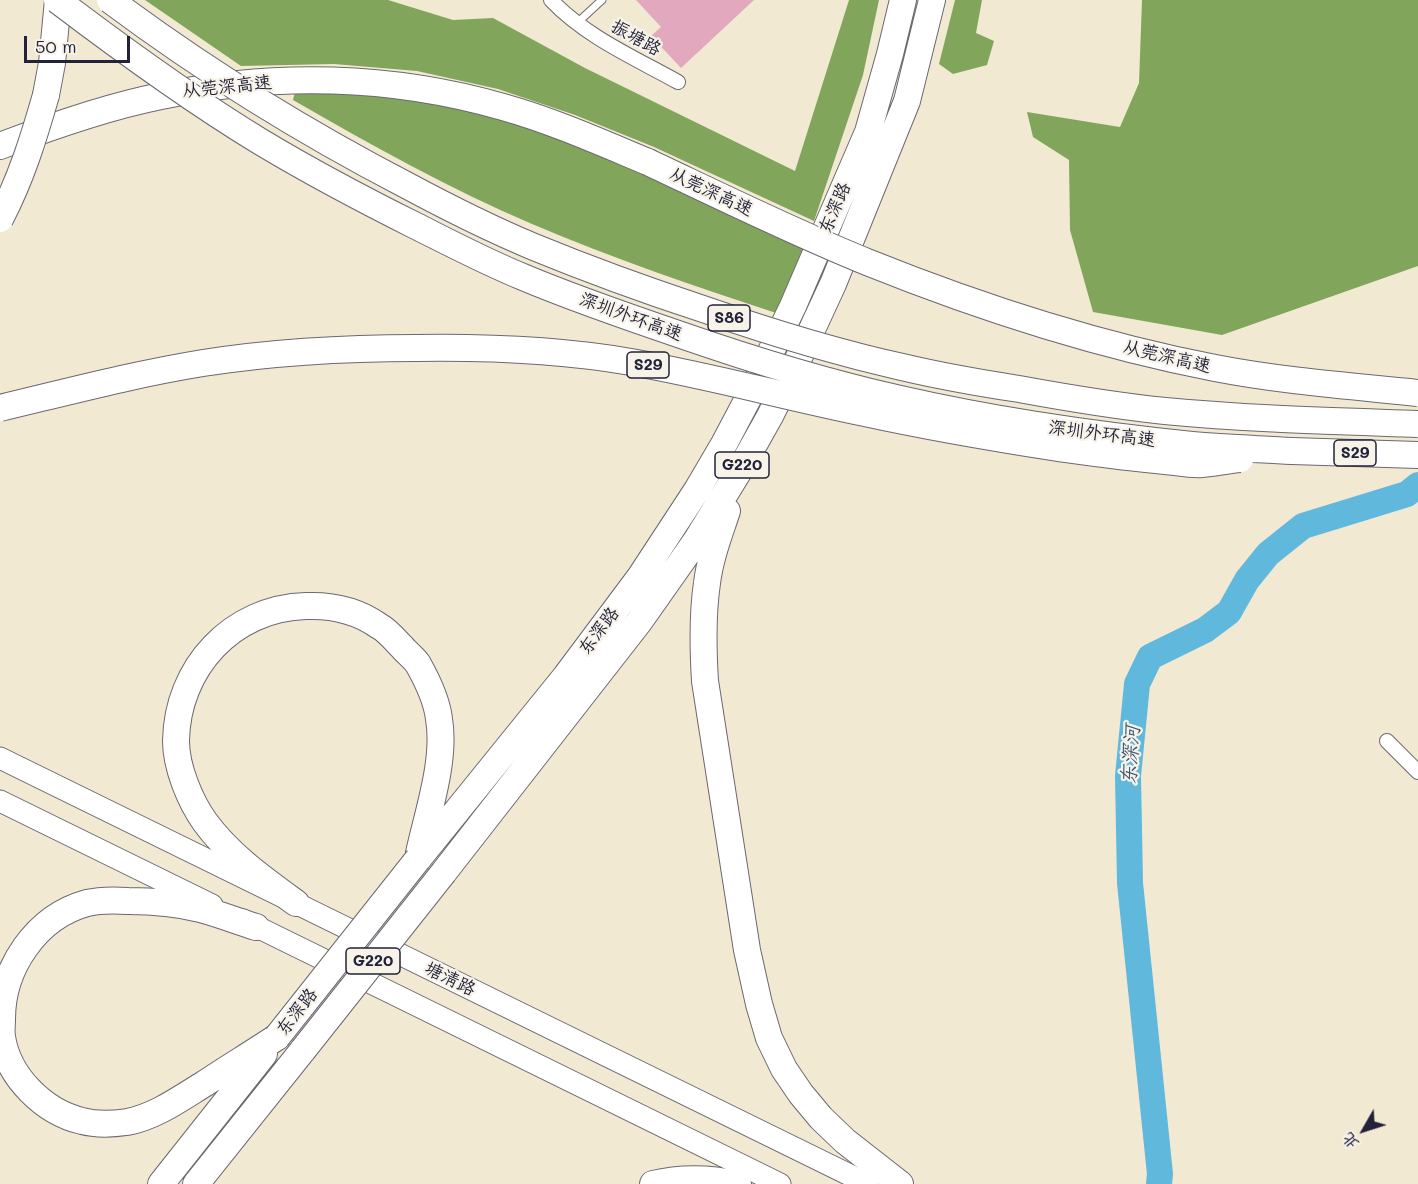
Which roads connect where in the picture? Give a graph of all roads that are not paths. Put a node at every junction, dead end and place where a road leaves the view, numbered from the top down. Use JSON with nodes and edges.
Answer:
{"nodes":[{"id":1,"x":57,"y":0,"type":"edge"},
{"id":2,"x":110,"y":0,"type":"edge"},
{"id":3,"x":551,"y":0,"type":"edge"},
{"id":4,"x":602,"y":0,"type":"edge"},
{"id":5,"x":903,"y":0,"type":"edge"},
{"id":6,"x":932,"y":0,"type":"edge"},
{"id":7,"x":576,"y":23,"type":"junction"},
{"id":8,"x":678,"y":82,"type":"dead end"},
{"id":9,"x":0,"y":146,"type":"edge"},
{"id":10,"x":0,"y":219,"type":"edge"},
{"id":11,"x":1418,"y":393,"type":"edge"},
{"id":12,"x":0,"y":408,"type":"edge"},
{"id":13,"x":1418,"y":424,"type":"edge"},
{"id":14,"x":1292,"y":451,"type":"junction"},
{"id":15,"x":1418,"y":454,"type":"edge"},
{"id":16,"x":742,"y":466,"type":"junction"},
{"id":17,"x":1387,"y":741,"type":"dead end"},
{"id":18,"x":0,"y":758,"type":"edge"},
{"id":19,"x":1418,"y":772,"type":"edge"},
{"id":20,"x":0,"y":801,"type":"edge"},
{"id":21,"x":418,"y":859,"type":"junction"},
{"id":22,"x":296,"y":903,"type":"junction"},
{"id":23,"x":256,"y":927,"type":"junction"},
{"id":24,"x":277,"y":1037,"type":"junction"},
{"id":25,"x":161,"y":1184,"type":"edge"},
{"id":26,"x":196,"y":1184,"type":"edge"},
{"id":27,"x":653,"y":1184,"type":"edge"},
{"id":28,"x":738,"y":1184,"type":"edge"},
{"id":29,"x":780,"y":1184,"type":"edge"},
{"id":30,"x":868,"y":1184,"type":"edge"},
{"id":31,"x":900,"y":1184,"type":"edge"}],
"edges":[{"from":1,"to":10,"type":"highway","bridge":true},
{"from":1,"to":14,"type":"highway","name":"深圳外环高速","number":"S86","bridge":true},
{"from":2,"to":13,"type":"highway","name":"深圳外环高速","number":"S86","bridge":true},
{"from":3,"to":7,"type":"street","name":"振塘路"},
{"from":4,"to":7,"type":"lane"},
{"from":5,"to":21,"type":"highway","name":"东深路","number":"G220"},
{"from":6,"to":16,"type":"highway","name":"东深路","number":"G220"},
{"from":7,"to":8,"type":"street","name":"振塘路"},
{"from":9,"to":11,"type":"highway","name":"从莞深高速","bridge":true},
{"from":12,"to":14,"type":"highway","number":"S29","bridge":true},
{"from":14,"to":15,"type":"highway","name":"深圳外环高速","number":"S29"},
{"from":16,"to":26,"type":"highway","name":"东深路","number":"G220","bridge":true},
{"from":16,"to":31,"type":"highway"},
{"from":17,"to":19,"type":"street"},
{"from":18,"to":22,"type":"main road","name":"塘清路"},
{"from":20,"to":23,"type":"main road"},
{"from":21,"to":22,"type":"highway"},
{"from":21,"to":24,"type":"highway","name":"东深路","number":"G220","bridge":true},
{"from":22,"to":30,"type":"main road","name":"塘清路"},
{"from":23,"to":24,"type":"highway"},
{"from":23,"to":29,"type":"main road"},
{"from":24,"to":25,"type":"highway","name":"东深路","number":"G220"},
{"from":27,"to":28,"type":"highway"}]}
